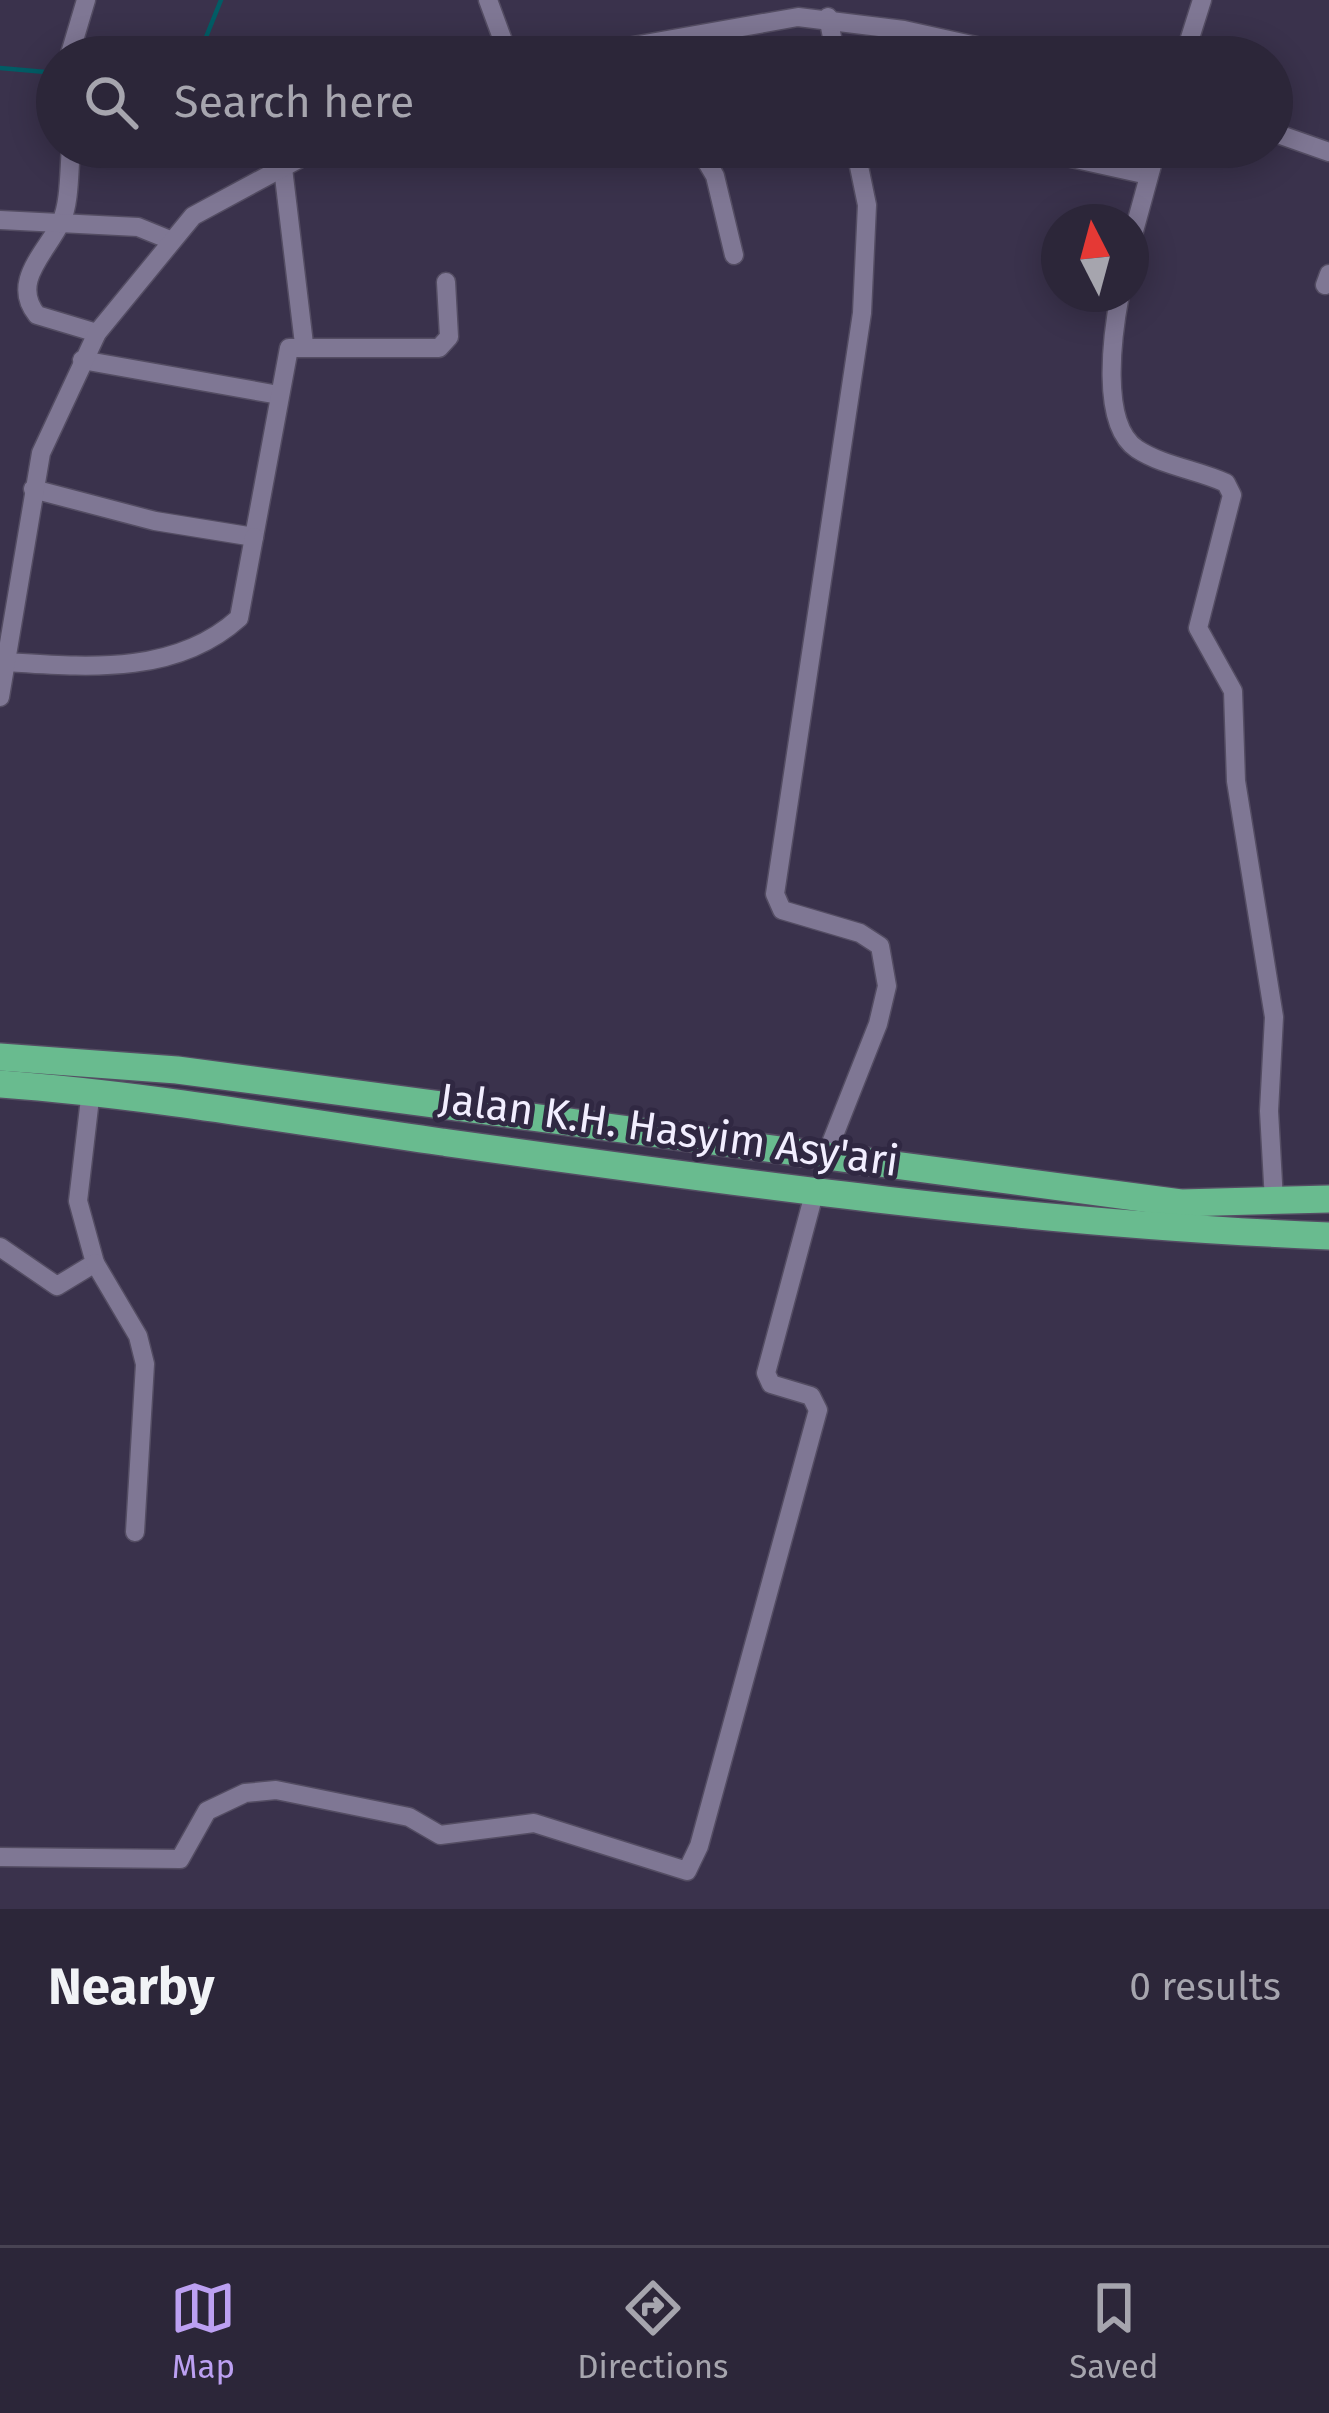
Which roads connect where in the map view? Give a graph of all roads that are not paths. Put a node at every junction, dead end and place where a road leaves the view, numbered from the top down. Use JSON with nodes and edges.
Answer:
{"nodes":[{"id":1,"x":86,"y":0,"type":"edge"},
{"id":2,"x":488,"y":0,"type":"edge"},
{"id":3,"x":1202,"y":0,"type":"edge"},
{"id":4,"x":817,"y":11,"type":"edge"},
{"id":5,"x":75,"y":36,"type":"edge"},
{"id":6,"x":501,"y":36,"type":"edge"},
{"id":7,"x":705,"y":36,"type":"edge"},
{"id":8,"x":931,"y":36,"type":"edge"},
{"id":9,"x":1191,"y":36,"type":"edge"},
{"id":10,"x":1293,"y":139,"type":"edge"},
{"id":11,"x":1329,"y":152,"type":"edge"},
{"id":12,"x":69,"y":168,"type":"edge"},
{"id":13,"x":283,"y":168,"type":"joint"},
{"id":14,"x":710,"y":168,"type":"edge"},
{"id":15,"x":859,"y":168,"type":"edge"},
{"id":16,"x":1116,"y":168,"type":"edge"},
{"id":17,"x":1150,"y":168,"type":"edge"},
{"id":18,"x":1148,"y":175,"type":"junction"},
{"id":19,"x":1141,"y":204,"type":"edge"},
{"id":20,"x":0,"y":220,"type":"edge"},
{"id":21,"x":63,"y":220,"type":"junction"},
{"id":22,"x":170,"y":239,"type":"junction"},
{"id":23,"x":734,"y":255,"type":"dead end"},
{"id":24,"x":446,"y":281,"type":"dead end"},
{"id":25,"x":1118,"y":312,"type":"edge"},
{"id":26,"x":97,"y":333,"type":"junction"},
{"id":27,"x":304,"y":344,"type":"junction"},
{"id":28,"x":82,"y":360,"type":"junction"},
{"id":29,"x":279,"y":395,"type":"junction"},
{"id":30,"x":33,"y":489,"type":"junction"},
{"id":31,"x":254,"y":537,"type":"junction"},
{"id":32,"x":6,"y":662,"type":"junction"},
{"id":33,"x":0,"y":697,"type":"edge"},
{"id":34,"x":0,"y":1057,"type":"edge"},
{"id":35,"x":0,"y":1084,"type":"edge"},
{"id":36,"x":91,"y":1090,"type":"junction"},
{"id":37,"x":509,"y":1115,"type":"junction"},
{"id":38,"x":722,"y":1144,"type":"junction"},
{"id":39,"x":824,"y":1158,"type":"junction"},
{"id":40,"x":662,"y":1173,"type":"junction"},
{"id":41,"x":814,"y":1194,"type":"junction"},
{"id":42,"x":1329,"y":1199,"type":"edge"},
{"id":43,"x":1274,"y":1202,"type":"junction"},
{"id":44,"x":906,"y":1204,"type":"junction"},
{"id":45,"x":1329,"y":1236,"type":"edge"},
{"id":46,"x":0,"y":1247,"type":"edge"},
{"id":47,"x":95,"y":1263,"type":"junction"},
{"id":48,"x":135,"y":1532,"type":"dead end"},
{"id":49,"x":0,"y":1857,"type":"edge"}],
"edges":[{"from":1,"to":5,"type":"street"},
{"from":2,"to":6,"type":"street"},
{"from":3,"to":9,"type":"street"},
{"from":4,"to":7,"type":"street"},
{"from":4,"to":8,"type":"street"},
{"from":10,"to":11,"type":"street"},
{"from":12,"to":21,"type":"street"},
{"from":13,"to":22,"type":"street"},
{"from":13,"to":27,"type":"street"},
{"from":14,"to":23,"type":"street"},
{"from":15,"to":39,"type":"street"},
{"from":16,"to":18,"type":"street"},
{"from":17,"to":18,"type":"street"},
{"from":18,"to":19,"type":"street"},
{"from":20,"to":21,"type":"street"},
{"from":21,"to":22,"type":"street"},
{"from":21,"to":26,"type":"street"},
{"from":22,"to":26,"type":"street"},
{"from":24,"to":27,"type":"street"},
{"from":25,"to":43,"type":"street"},
{"from":26,"to":28,"type":"street"},
{"from":27,"to":29,"type":"street"},
{"from":28,"to":29,"type":"street"},
{"from":28,"to":30,"type":"street"},
{"from":29,"to":31,"type":"street"},
{"from":30,"to":31,"type":"street"},
{"from":30,"to":32,"type":"street"},
{"from":31,"to":32,"type":"street"},
{"from":32,"to":33,"type":"street"},
{"from":34,"to":37,"type":"highway","name":"Jalan K.H. Hasyim Asy'ari"},
{"from":35,"to":36,"type":"highway","name":"Jalan K.H. Hasyim Asy'ari"},
{"from":36,"to":40,"type":"highway","name":"Jalan K.H. Hasyim Asy'ari"},
{"from":36,"to":47,"type":"street"},
{"from":37,"to":38,"type":"highway","name":"Jalan K.H. Hasyim Asy'ari"},
{"from":37,"to":40,"type":"highway"},
{"from":38,"to":39,"type":"highway","name":"Jalan K.H. Hasyim Asy'ari"},
{"from":38,"to":44,"type":"highway"},
{"from":39,"to":43,"type":"highway","name":"Jalan K.H. Hasyim Asy'ari"},
{"from":40,"to":41,"type":"highway","name":"Jalan K.H. Hasyim Asy'ari"},
{"from":41,"to":44,"type":"highway","name":"Jalan K.H. Hasyim Asy'ari"},
{"from":41,"to":49,"type":"street"},
{"from":42,"to":43,"type":"highway","name":"Jalan K.H. Hasyim Asy'ari"},
{"from":44,"to":45,"type":"highway","name":"Jalan K.H. Hasyim Asy'ari"},
{"from":46,"to":47,"type":"street"},
{"from":47,"to":48,"type":"street"}]}
